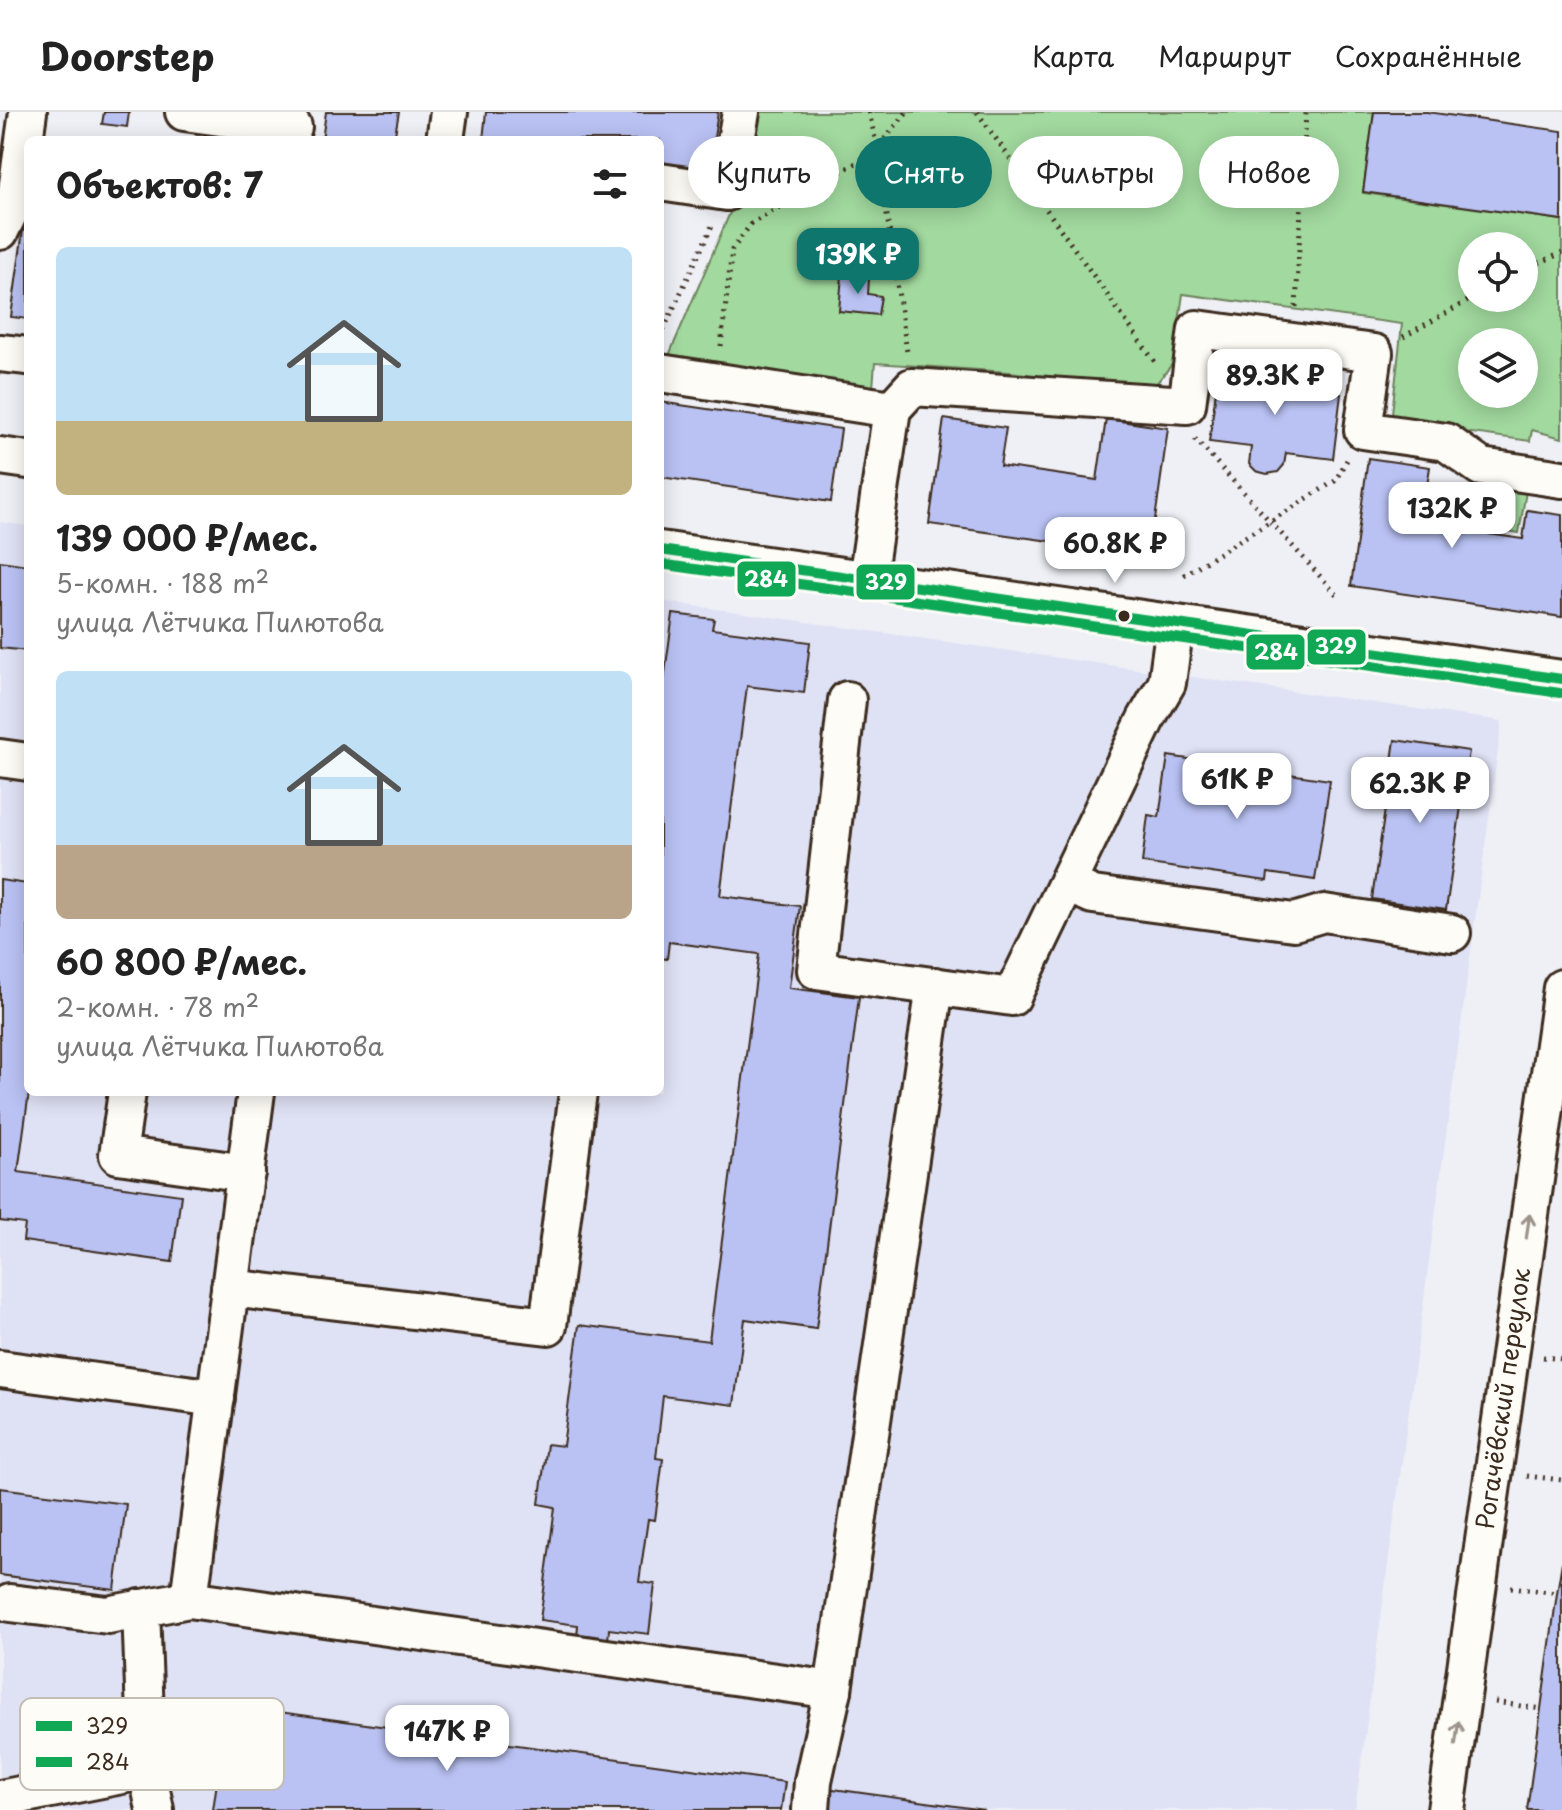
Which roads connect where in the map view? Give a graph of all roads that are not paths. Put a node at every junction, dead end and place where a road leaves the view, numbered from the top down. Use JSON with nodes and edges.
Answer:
{"nodes":[{"id":1,"x":28,"y":112,"type":"edge"},
{"id":2,"x":182,"y":112,"type":"edge"},
{"id":3,"x":449,"y":112,"type":"edge"},
{"id":4,"x":741,"y":112,"type":"edge"},
{"id":5,"x":293,"y":126,"type":"edge"},
{"id":6,"x":26,"y":136,"type":"edge"},
{"id":7,"x":177,"y":136,"type":"edge"},
{"id":8,"x":446,"y":136,"type":"edge"},
{"id":9,"x":24,"y":169,"type":"edge"},
{"id":10,"x":664,"y":183,"type":"edge"},
{"id":11,"x":22,"y":198,"type":"edge"},
{"id":12,"x":0,"y":231,"type":"edge"},
{"id":13,"x":0,"y":353,"type":"edge"},
{"id":14,"x":24,"y":356,"type":"edge"},
{"id":15,"x":664,"y":374,"type":"edge"},
{"id":16,"x":892,"y":409,"type":"junction"},
{"id":17,"x":0,"y":456,"type":"edge"},
{"id":18,"x":24,"y":459,"type":"edge"},
{"id":19,"x":1562,"y":479,"type":"edge"},
{"id":20,"x":664,"y":551,"type":"edge"},
{"id":21,"x":867,"y":580,"type":"junction"},
{"id":22,"x":1175,"y":624,"type":"junction"},
{"id":23,"x":1562,"y":679,"type":"edge"},
{"id":24,"x":847,"y":700,"type":"dead end"},
{"id":25,"x":0,"y":758,"type":"edge"},
{"id":26,"x":24,"y":761,"type":"edge"},
{"id":27,"x":1068,"y":884,"type":"junction"},
{"id":28,"x":1452,"y":933,"type":"dead end"},
{"id":29,"x":935,"y":986,"type":"junction"},
{"id":30,"x":1562,"y":988,"type":"edge"},
{"id":31,"x":126,"y":1096,"type":"edge"},
{"id":32,"x":256,"y":1096,"type":"edge"},
{"id":33,"x":577,"y":1096,"type":"edge"},
{"id":34,"x":246,"y":1173,"type":"junction"},
{"id":35,"x":230,"y":1288,"type":"junction"},
{"id":36,"x":0,"y":1369,"type":"edge"},
{"id":37,"x":216,"y":1398,"type":"junction"},
{"id":38,"x":189,"y":1599,"type":"junction"},
{"id":39,"x":10,"y":1603,"type":"dead end"},
{"id":40,"x":141,"y":1608,"type":"junction"},
{"id":41,"x":833,"y":1690,"type":"junction"},
{"id":42,"x":144,"y":1698,"type":"edge"},
{"id":43,"x":46,"y":1790,"type":"edge"},
{"id":44,"x":151,"y":1790,"type":"edge"},
{"id":45,"x":0,"y":1799,"type":"edge"},
{"id":46,"x":155,"y":1810,"type":"edge"},
{"id":47,"x":811,"y":1810,"type":"edge"},
{"id":48,"x":1446,"y":1810,"type":"edge"}],
"edges":[{"from":1,"to":6,"type":"street"},
{"from":2,"to":5,"type":"street"},
{"from":2,"to":7,"type":"street"},
{"from":3,"to":8,"type":"street"},
{"from":4,"to":10,"type":"street"},
{"from":9,"to":11,"type":"street"},
{"from":11,"to":12,"type":"street"},
{"from":13,"to":14,"type":"street"},
{"from":15,"to":16,"type":"street"},
{"from":16,"to":19,"type":"street"},
{"from":16,"to":21,"type":"street"},
{"from":17,"to":18,"type":"street"},
{"from":20,"to":21,"type":"street"},
{"from":21,"to":22,"type":"street"},
{"from":22,"to":23,"type":"street"},
{"from":22,"to":27,"type":"street"},
{"from":24,"to":29,"type":"street"},
{"from":25,"to":26,"type":"street"},
{"from":27,"to":28,"type":"street"},
{"from":27,"to":29,"type":"street"},
{"from":29,"to":41,"type":"street"},
{"from":48,"to":30,"type":"street","name":"Рогачёвский переулок","one_way":true},
{"from":31,"to":34,"type":"street"},
{"from":32,"to":34,"type":"street"},
{"from":33,"to":35,"type":"street"},
{"from":34,"to":35,"type":"street"},
{"from":35,"to":37,"type":"street"},
{"from":36,"to":37,"type":"street"},
{"from":37,"to":38,"type":"street"},
{"from":38,"to":40,"type":"street"},
{"from":38,"to":41,"type":"street"},
{"from":39,"to":40,"type":"street"},
{"from":40,"to":42,"type":"street"},
{"from":41,"to":47,"type":"street"},
{"from":43,"to":45,"type":"street"},
{"from":44,"to":46,"type":"street"}]}
